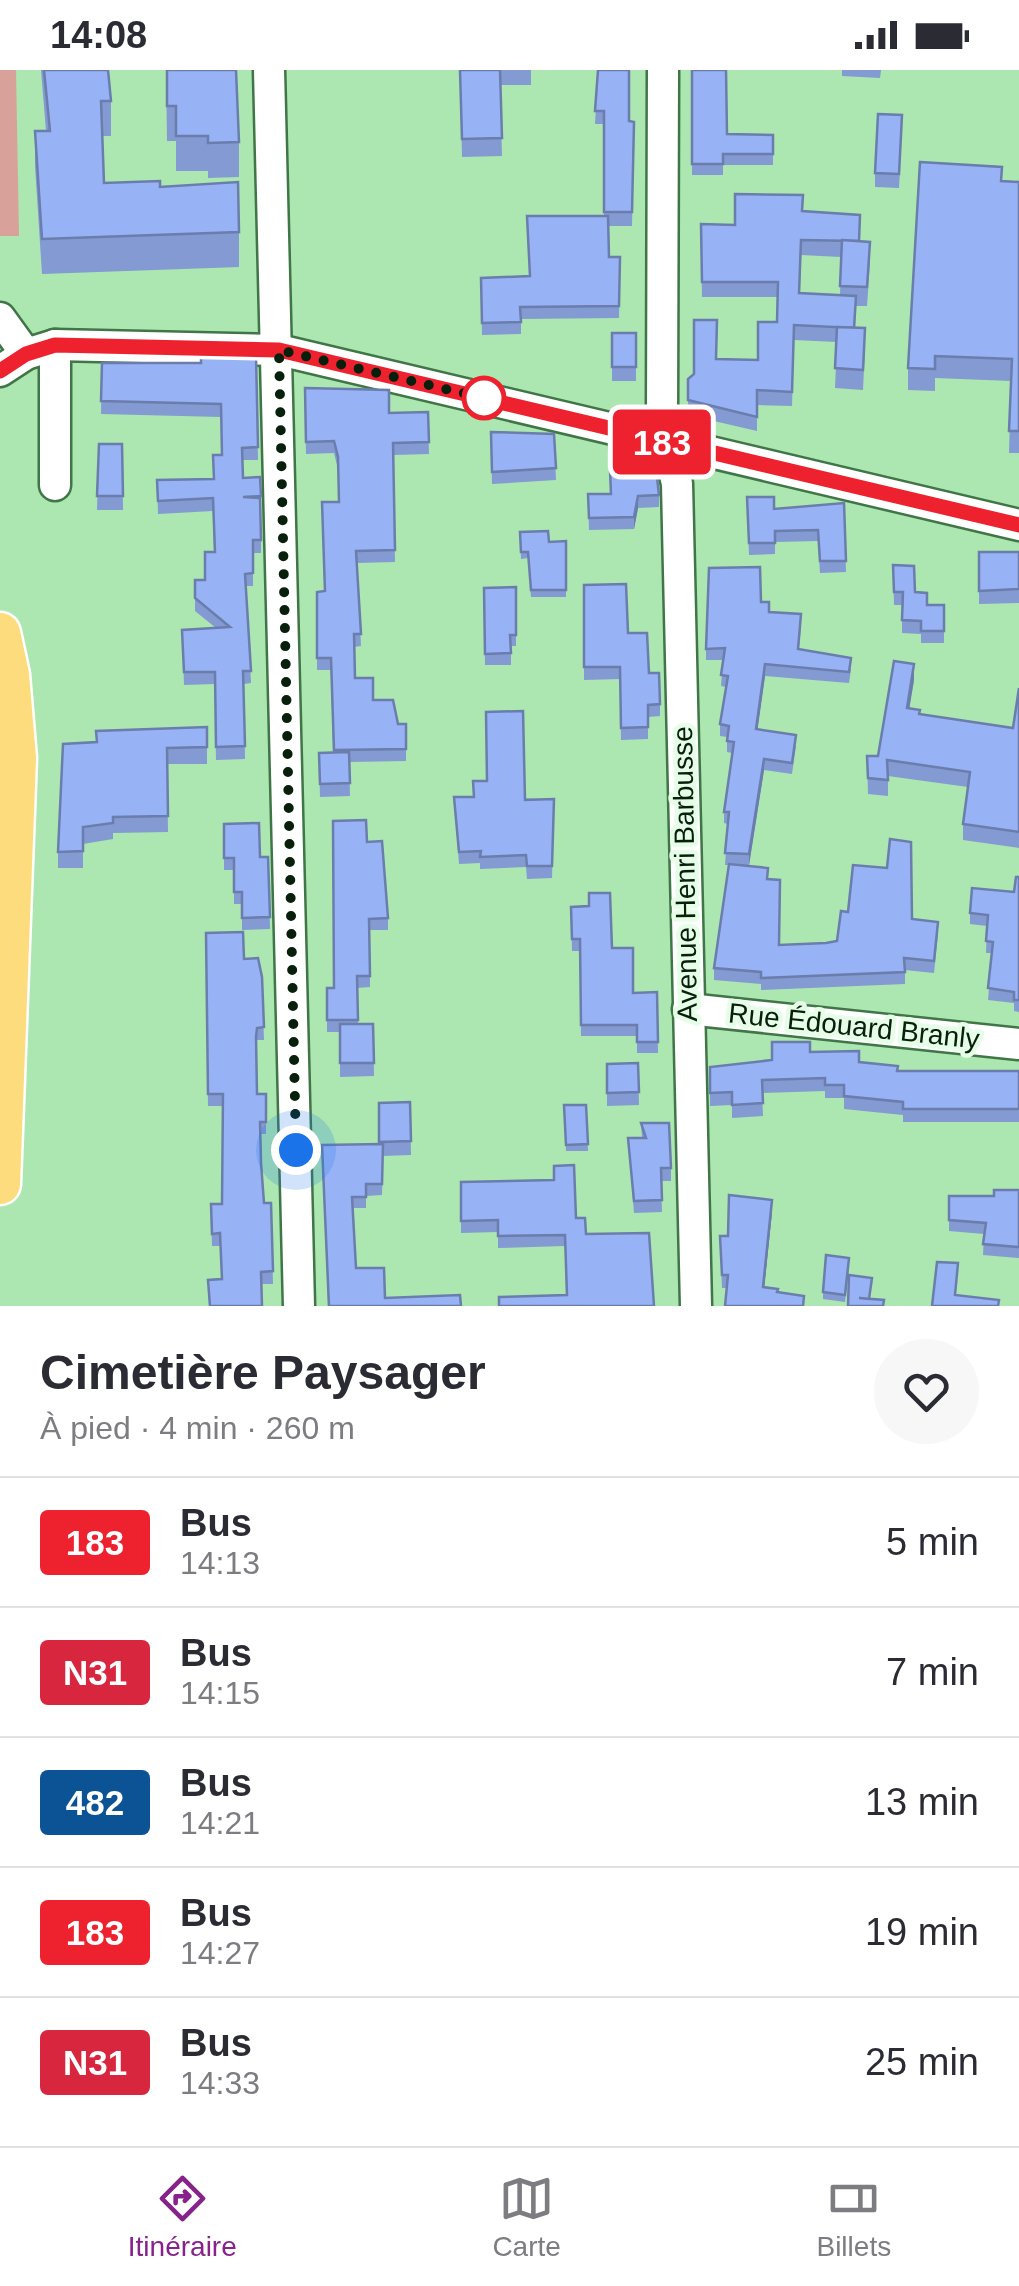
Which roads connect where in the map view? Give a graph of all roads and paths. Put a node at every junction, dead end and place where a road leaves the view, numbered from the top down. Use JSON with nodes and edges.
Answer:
{"nodes":[{"id":1,"x":269,"y":70,"type":"edge"},
{"id":2,"x":663,"y":70,"type":"edge"},
{"id":3,"x":0,"y":318,"type":"edge"},
{"id":4,"x":55,"y":345,"type":"junction"},
{"id":5,"x":279,"y":350,"type":"junction"},
{"id":6,"x":13,"y":363,"type":"edge"},
{"id":7,"x":670,"y":443,"type":"junction"},
{"id":8,"x":55,"y":485,"type":"dead end"},
{"id":9,"x":1019,"y":525,"type":"edge"},
{"id":10,"x":0,"y":633,"type":"edge"},
{"id":11,"x":688,"y":1009,"type":"junction"},
{"id":12,"x":1019,"y":1044,"type":"edge"},
{"id":13,"x":0,"y":1184,"type":"edge"},
{"id":14,"x":299,"y":1306,"type":"edge"},
{"id":15,"x":696,"y":1306,"type":"edge"}],
"edges":[{"from":1,"to":5,"type":"street"},
{"from":2,"to":7,"type":"street","name":"Avenue Henri Barbusse"},
{"from":3,"to":6,"type":"street"},
{"from":4,"to":5,"type":"street"},
{"from":4,"to":6,"type":"street"},
{"from":4,"to":8,"type":"street"},
{"from":5,"to":7,"type":"street"},
{"from":5,"to":14,"type":"street"},
{"from":7,"to":9,"type":"street"},
{"from":7,"to":11,"type":"street","name":"Avenue Henri Barbusse"},
{"from":10,"to":13,"type":"main road"},
{"from":11,"to":12,"type":"street","name":"Rue Édouard Branly"},
{"from":11,"to":15,"type":"street","name":"Avenue Henri Barbusse"}]}
